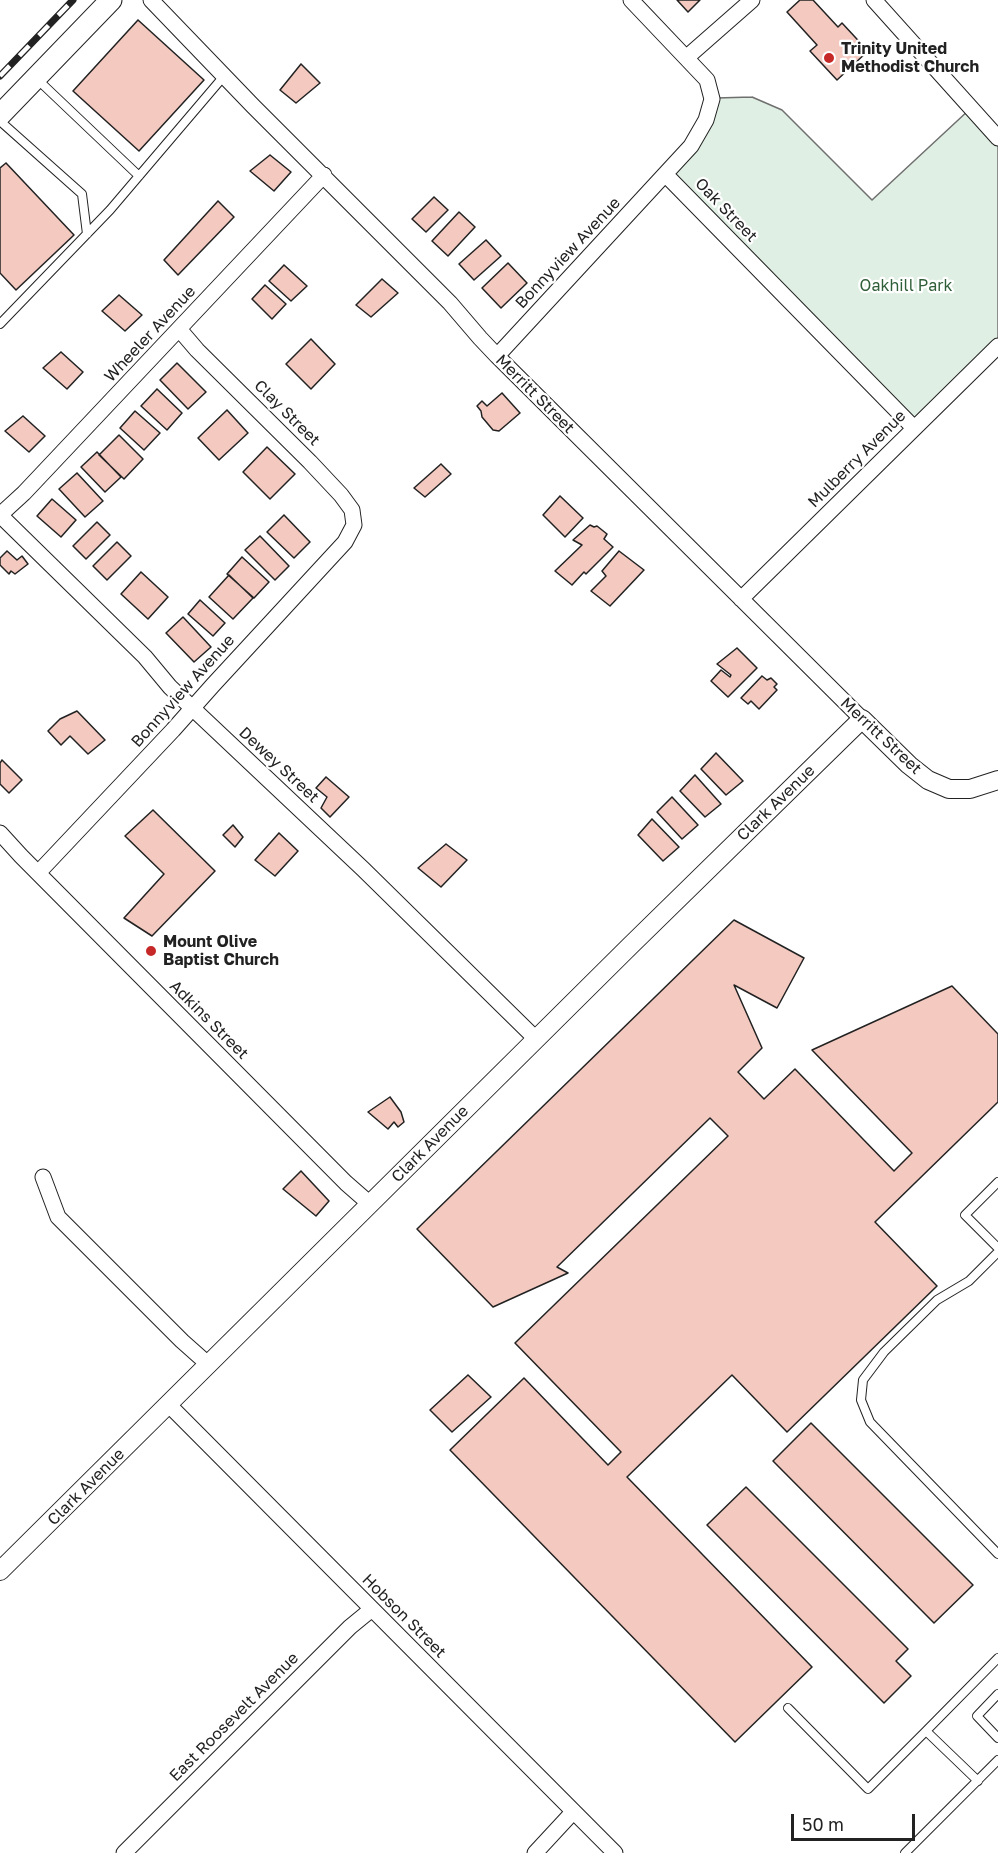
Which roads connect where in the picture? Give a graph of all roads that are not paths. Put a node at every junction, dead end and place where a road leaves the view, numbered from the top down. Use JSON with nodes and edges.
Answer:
{"nodes":[{"id":1,"x":111,"y":0,"type":"edge"},
{"id":2,"x":151,"y":0,"type":"edge"},
{"id":3,"x":631,"y":0,"type":"edge"},
{"id":4,"x":752,"y":0,"type":"edge"},
{"id":5,"x":874,"y":0,"type":"edge"},
{"id":6,"x":686,"y":58,"type":"junction"},
{"id":7,"x":224,"y":76,"type":"junction"},
{"id":8,"x":36,"y":78,"type":"junction"},
{"id":9,"x":0,"y":115,"type":"edge"},
{"id":10,"x":0,"y":121,"type":"edge"},
{"id":11,"x":998,"y":138,"type":"edge"},
{"id":12,"x":665,"y":174,"type":"junction"},
{"id":13,"x":324,"y":175,"type":"junction"},
{"id":14,"x":139,"y":176,"type":"junction"},
{"id":15,"x":87,"y":234,"type":"junction"},
{"id":16,"x":0,"y":324,"type":"edge"},
{"id":17,"x":179,"y":329,"type":"junction"},
{"id":18,"x":998,"y":346,"type":"edge"},
{"id":19,"x":497,"y":356,"type":"junction"},
{"id":20,"x":914,"y":428,"type":"junction"},
{"id":21,"x":0,"y":515,"type":"edge"},
{"id":22,"x":351,"y":530,"type":"joint"},
{"id":23,"x":741,"y":599,"type":"junction"},
{"id":24,"x":192,"y":709,"type":"junction"},
{"id":25,"x":862,"y":719,"type":"junction"},
{"id":26,"x":998,"y":780,"type":"edge"},
{"id":27,"x":0,"y":833,"type":"edge"},
{"id":28,"x":38,"y":873,"type":"junction"},
{"id":29,"x":536,"y":1039,"type":"junction"},
{"id":30,"x":44,"y":1177,"type":"dead end"},
{"id":31,"x":998,"y":1182,"type":"edge"},
{"id":32,"x":370,"y":1204,"type":"junction"},
{"id":33,"x":998,"y":1250,"type":"edge"},
{"id":34,"x":208,"y":1365,"type":"junction"},
{"id":35,"x":168,"y":1404,"type":"junction"},
{"id":36,"x":998,"y":1554,"type":"edge"},
{"id":37,"x":0,"y":1571,"type":"edge"},
{"id":38,"x":372,"y":1609,"type":"junction"},
{"id":39,"x":998,"y":1658,"type":"edge"},
{"id":40,"x":998,"y":1694,"type":"edge"},
{"id":41,"x":788,"y":1708,"type":"dead end"},
{"id":42,"x":926,"y":1731,"type":"junction"},
{"id":43,"x":998,"y":1738,"type":"edge"},
{"id":44,"x":998,"y":1760,"type":"edge"},
{"id":45,"x":978,"y":1781,"type":"junction"},
{"id":46,"x":573,"y":1812,"type":"junction"},
{"id":47,"x":124,"y":1853,"type":"edge"},
{"id":48,"x":535,"y":1853,"type":"edge"},
{"id":49,"x":615,"y":1853,"type":"edge"},
{"id":50,"x":905,"y":1853,"type":"edge"}],
"edges":[{"from":1,"to":8,"type":"main road"},
{"from":2,"to":7,"type":"street","name":"Merritt Street"},
{"from":3,"to":6,"type":"street"},
{"from":4,"to":6,"type":"street"},
{"from":5,"to":11,"type":"street"},
{"from":6,"to":12,"type":"street"},
{"from":7,"to":13,"type":"street","name":"Merritt Street"},
{"from":7,"to":14,"type":"lane"},
{"from":8,"to":9,"type":"main road"},
{"from":8,"to":14,"type":"lane"},
{"from":10,"to":15,"type":"lane"},
{"from":12,"to":19,"type":"street","name":"Bonnyview Avenue"},
{"from":12,"to":20,"type":"street","name":"Oak Street"},
{"from":13,"to":17,"type":"street","name":"Wheeler Avenue"},
{"from":13,"to":19,"type":"street","name":"Merritt Street"},
{"from":14,"to":15,"type":"lane"},
{"from":15,"to":16,"type":"lane"},
{"from":17,"to":21,"type":"street","name":"Wheeler Avenue"},
{"from":17,"to":22,"type":"street","name":"Clay Street"},
{"from":18,"to":20,"type":"street","name":"Mulberry Avenue"},
{"from":19,"to":23,"type":"street","name":"Merritt Street"},
{"from":20,"to":23,"type":"street","name":"Mulberry Avenue"},
{"from":21,"to":24,"type":"street","name":"Dewey Street"},
{"from":22,"to":24,"type":"street","name":"Bonnyview Avenue"},
{"from":23,"to":25,"type":"street","name":"Merritt Street"},
{"from":24,"to":28,"type":"street","name":"Bonnyview Avenue"},
{"from":24,"to":29,"type":"street","name":"Dewey Street"},
{"from":25,"to":26,"type":"street","name":"Merritt Street"},
{"from":25,"to":29,"type":"street","name":"Clark Avenue"},
{"from":27,"to":28,"type":"street","name":"Adkins Street"},
{"from":28,"to":32,"type":"street","name":"Adkins Street"},
{"from":29,"to":32,"type":"street","name":"Clark Avenue"},
{"from":30,"to":34,"type":"street"},
{"from":31,"to":33,"type":"lane"},
{"from":32,"to":34,"type":"street","name":"Clark Avenue"},
{"from":33,"to":36,"type":"lane"},
{"from":34,"to":35,"type":"street","name":"Clark Avenue"},
{"from":35,"to":37,"type":"street","name":"Clark Avenue"},
{"from":35,"to":38,"type":"street","name":"Hobson Street"},
{"from":38,"to":46,"type":"street","name":"Hobson Street"},
{"from":38,"to":47,"type":"street","name":"East Roosevelt Avenue"},
{"from":39,"to":42,"type":"lane"},
{"from":40,"to":43,"type":"lane"},
{"from":41,"to":42,"type":"lane"},
{"from":42,"to":45,"type":"lane"},
{"from":44,"to":45,"type":"lane"},
{"from":45,"to":50,"type":"lane"},
{"from":46,"to":48,"type":"street"},
{"from":46,"to":49,"type":"street","name":"Hobson Street"}]}
